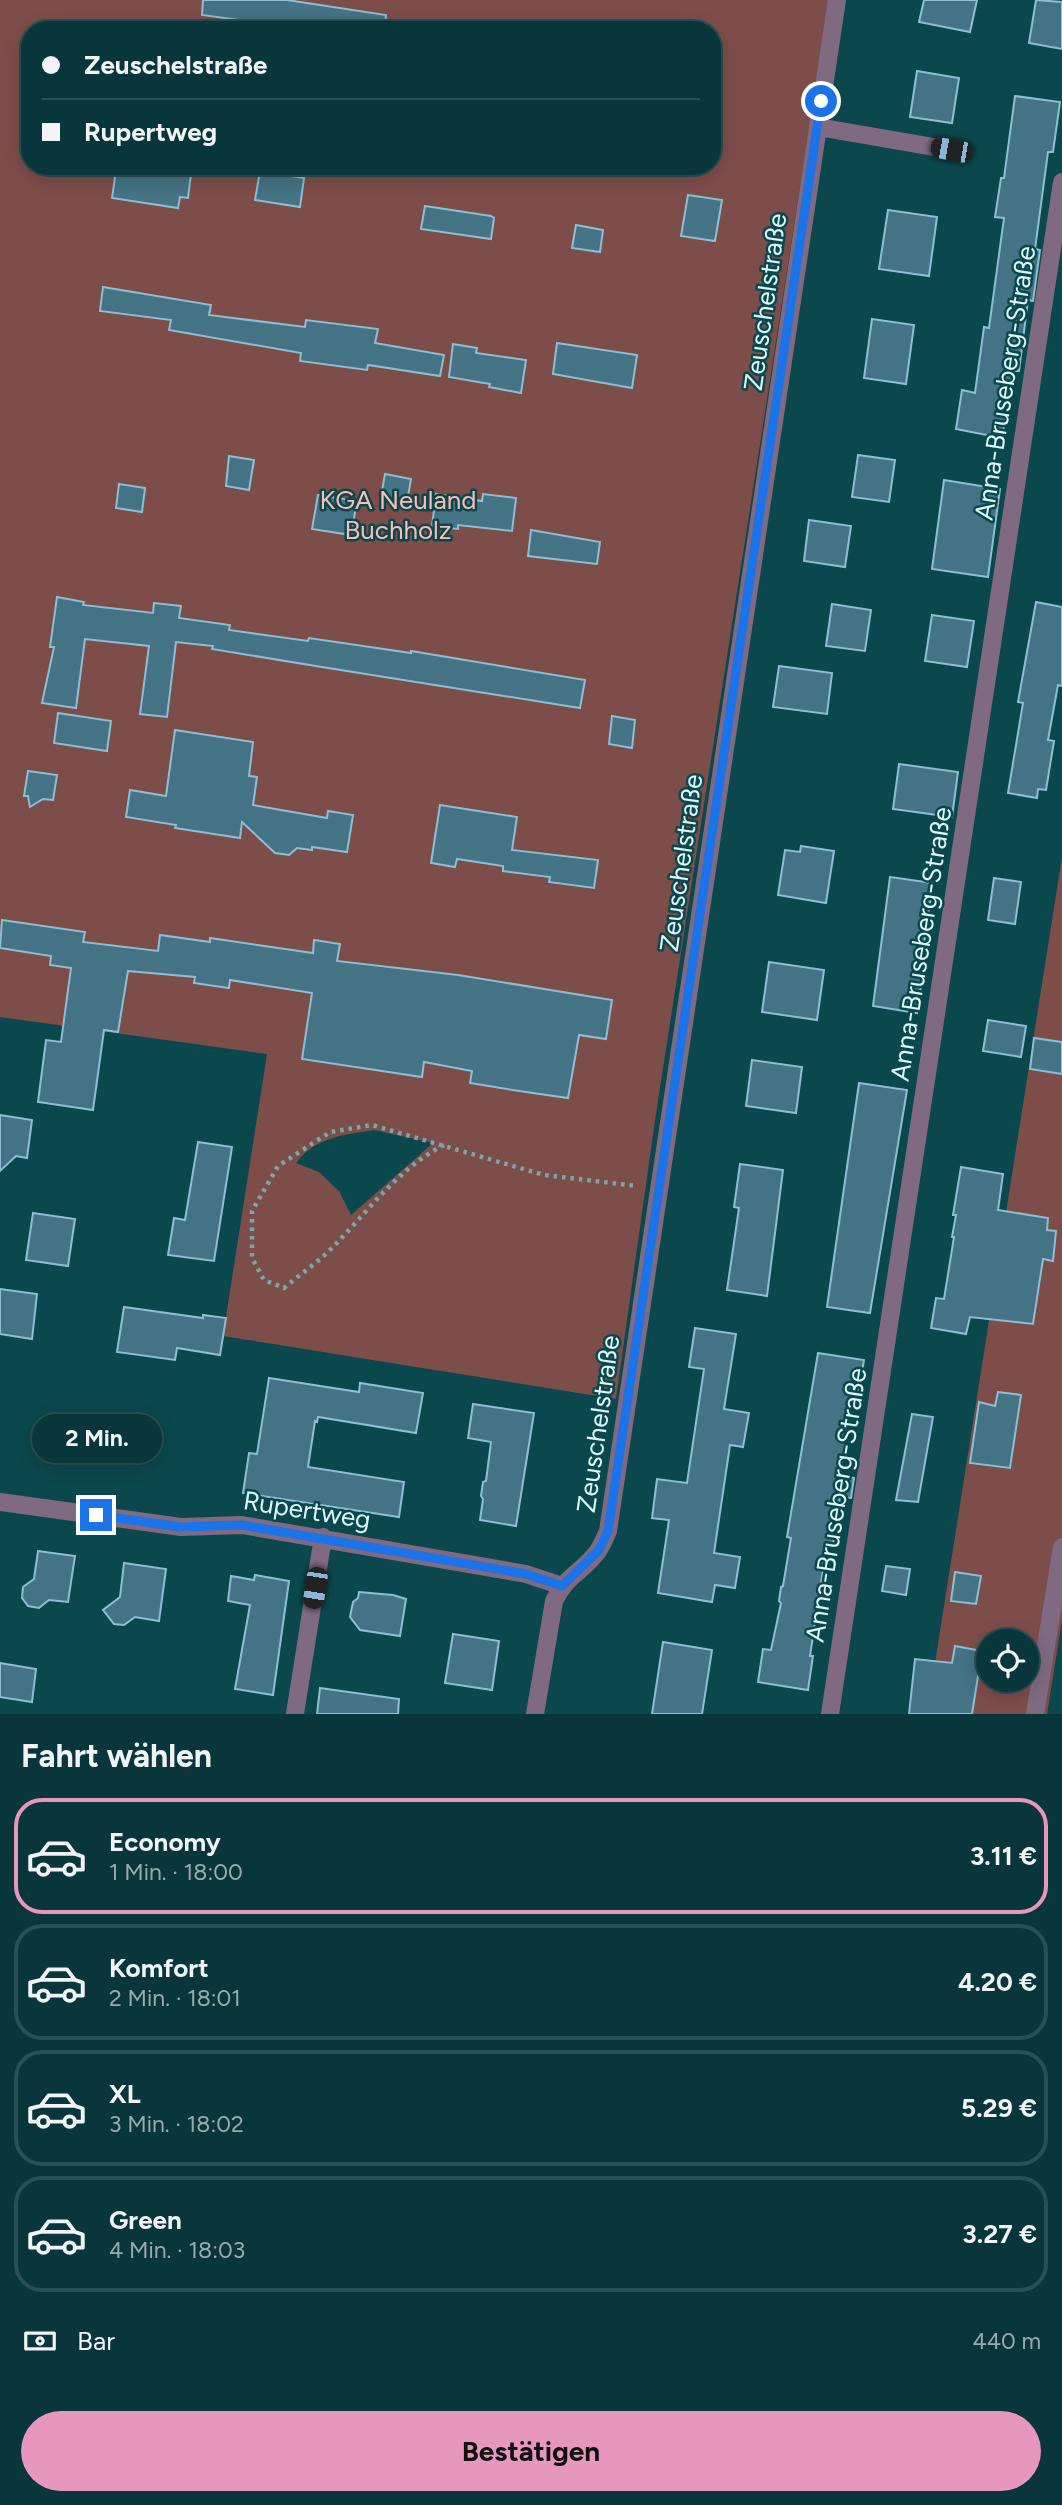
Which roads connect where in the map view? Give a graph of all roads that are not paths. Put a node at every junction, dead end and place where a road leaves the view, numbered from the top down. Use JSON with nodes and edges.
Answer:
{"nodes":[{"id":1,"x":837,"y":0,"type":"edge"},
{"id":2,"x":818,"y":127,"type":"junction"},
{"id":3,"x":951,"y":150,"type":"dead end"},
{"id":4,"x":1062,"y":182,"type":"edge"},
{"id":5,"x":0,"y":1502,"type":"edge"},
{"id":6,"x":323,"y":1537,"type":"junction"},
{"id":7,"x":1062,"y":1547,"type":"edge"},
{"id":8,"x":562,"y":1586,"type":"junction"},
{"id":9,"x":295,"y":1714,"type":"edge"},
{"id":10,"x":535,"y":1714,"type":"edge"},
{"id":11,"x":830,"y":1714,"type":"edge"},
{"id":12,"x":1035,"y":1714,"type":"edge"}],
"edges":[{"from":1,"to":2,"type":"street","name":"Zeuschelstraße"},
{"from":2,"to":3,"type":"street"},
{"from":2,"to":8,"type":"street","name":"Zeuschelstraße"},
{"from":4,"to":11,"type":"street","name":"Anna-Bruseberg-Straße"},
{"from":5,"to":6,"type":"street","name":"Rupertweg"},
{"from":6,"to":8,"type":"street","name":"Rupertweg"},
{"from":6,"to":9,"type":"street"},
{"from":7,"to":12,"type":"street"},
{"from":8,"to":10,"type":"street","name":"Zeuschelstraße"}]}
